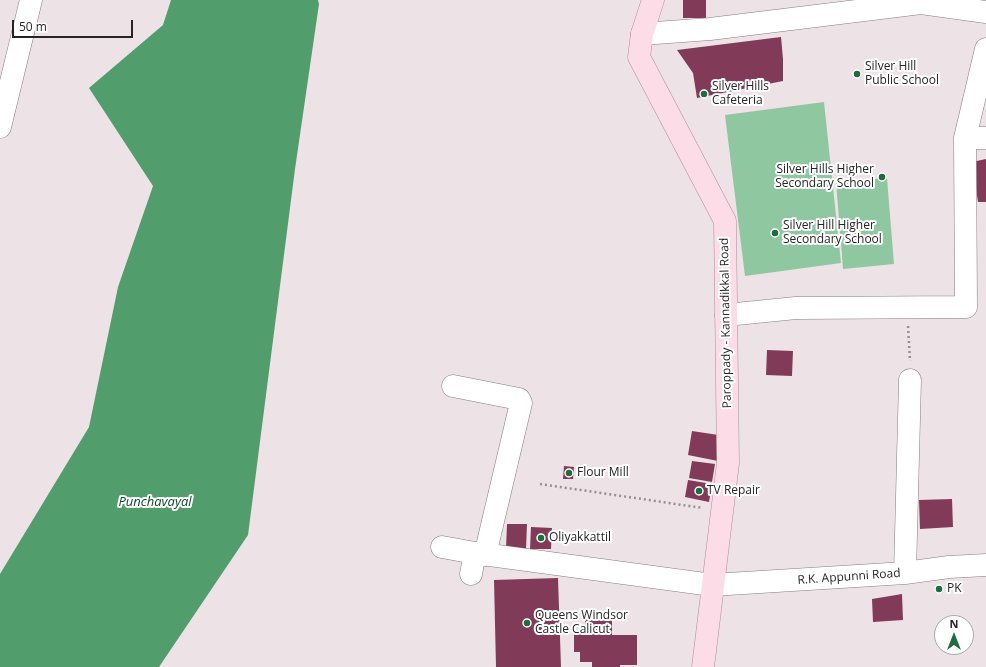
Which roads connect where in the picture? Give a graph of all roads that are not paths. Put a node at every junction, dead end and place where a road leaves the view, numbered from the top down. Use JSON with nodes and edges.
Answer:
{"nodes":[{"id":1,"x":31,"y":0,"type":"edge"},
{"id":2,"x":653,"y":0,"type":"edge"},
{"id":3,"x":986,"y":12,"type":"edge"},
{"id":4,"x":642,"y":34,"type":"junction"},
{"id":5,"x":986,"y":49,"type":"edge"},
{"id":6,"x":0,"y":127,"type":"edge"},
{"id":7,"x":965,"y":138,"type":"junction"},
{"id":8,"x":986,"y":138,"type":"edge"},
{"id":9,"x":726,"y":315,"type":"junction"},
{"id":10,"x":910,"y":380,"type":"road end"},
{"id":11,"x":453,"y":386,"type":"dead end"},
{"id":12,"x":442,"y":547,"type":"dead end"},
{"id":13,"x":480,"y":554,"type":"junction"},
{"id":14,"x":986,"y":565,"type":"edge"},
{"id":15,"x":905,"y":573,"type":"junction"},
{"id":16,"x":471,"y":574,"type":"dead end"},
{"id":17,"x":712,"y":585,"type":"junction"},
{"id":18,"x":703,"y":667,"type":"edge"}],
"edges":[{"from":1,"to":6,"type":"street"},
{"from":2,"to":4,"type":"main road","name":"Paroppady - Kannadikkal Road"},
{"from":3,"to":4,"type":"street"},
{"from":4,"to":9,"type":"main road","name":"Paroppady - Kannadikkal Road"},
{"from":5,"to":7,"type":"street"},
{"from":7,"to":8,"type":"street"},
{"from":7,"to":9,"type":"street"},
{"from":9,"to":17,"type":"main road","name":"Paroppady - Kannadikkal Road"},
{"from":10,"to":15,"type":"street"},
{"from":11,"to":13,"type":"street"},
{"from":12,"to":13,"type":"street","name":"R.K. Appunni Road"},
{"from":13,"to":16,"type":"street"},
{"from":13,"to":17,"type":"street","name":"R.K. Appunni Road"},
{"from":14,"to":15,"type":"street","name":"R.K. Appunni Road"},
{"from":15,"to":17,"type":"street","name":"R.K. Appunni Road"},
{"from":17,"to":18,"type":"main road","name":"Paroppady - Kannadikkal Road"}]}
